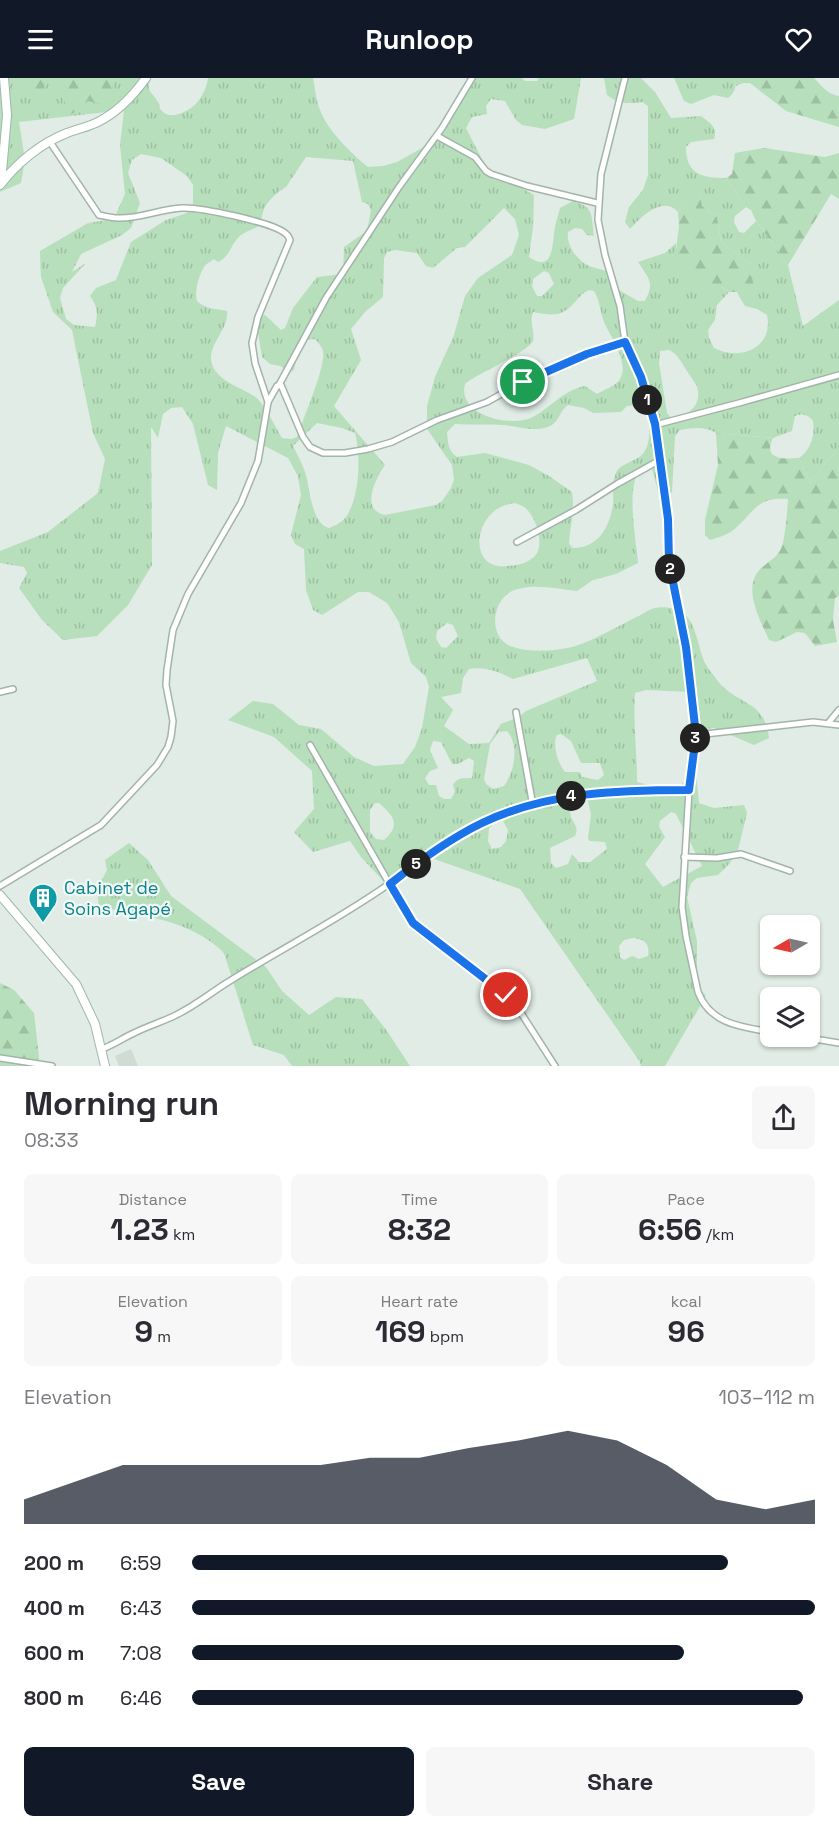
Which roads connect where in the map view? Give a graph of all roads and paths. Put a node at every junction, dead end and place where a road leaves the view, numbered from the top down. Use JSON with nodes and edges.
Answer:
{"nodes":[{"id":1,"x":4,"y":78,"type":"edge"},
{"id":2,"x":146,"y":78,"type":"edge"},
{"id":3,"x":472,"y":78,"type":"edge"},
{"id":4,"x":625,"y":78,"type":"edge"},
{"id":5,"x":3,"y":114,"type":"edge"},
{"id":6,"x":437,"y":136,"type":"junction"},
{"id":7,"x":50,"y":142,"type":"junction"},
{"id":8,"x":1,"y":184,"type":"edge"},
{"id":9,"x":597,"y":203,"type":"junction"},
{"id":10,"x":625,"y":342,"type":"junction"},
{"id":11,"x":839,"y":375,"type":"edge"},
{"id":12,"x":279,"y":385,"type":"junction"},
{"id":13,"x":268,"y":402,"type":"junction"},
{"id":14,"x":655,"y":424,"type":"junction"},
{"id":15,"x":660,"y":460,"type":"junction"},
{"id":16,"x":517,"y":542,"type":"dead end"},
{"id":17,"x":13,"y":688,"type":"dead end"},
{"id":18,"x":0,"y":692,"type":"edge"},
{"id":19,"x":839,"y":710,"type":"edge"},
{"id":20,"x":516,"y":712,"type":"dead end"},
{"id":21,"x":829,"y":722,"type":"junction"},
{"id":22,"x":839,"y":725,"type":"edge"},
{"id":23,"x":696,"y":735,"type":"junction"},
{"id":24,"x":310,"y":745,"type":"dead end"},
{"id":25,"x":689,"y":790,"type":"junction"},
{"id":26,"x":533,"y":806,"type":"junction"},
{"id":27,"x":684,"y":857,"type":"junction"},
{"id":28,"x":790,"y":871,"type":"dead end"},
{"id":29,"x":390,"y":884,"type":"junction"},
{"id":30,"x":0,"y":886,"type":"edge"},
{"id":31,"x":0,"y":895,"type":"edge"},
{"id":32,"x":760,"y":1030,"type":"edge"},
{"id":33,"x":820,"y":1040,"type":"edge"},
{"id":34,"x":839,"y":1043,"type":"edge"},
{"id":35,"x":102,"y":1049,"type":"junction"},
{"id":36,"x":0,"y":1058,"type":"edge"},
{"id":37,"x":52,"y":1066,"type":"edge"},
{"id":38,"x":105,"y":1066,"type":"edge"},
{"id":39,"x":555,"y":1066,"type":"edge"}],
"edges":[{"from":1,"to":5,"type":"street"},
{"from":2,"to":7,"type":"street"},
{"from":3,"to":6,"type":"street"},
{"from":4,"to":9,"type":"street"},
{"from":5,"to":8,"type":"street"},
{"from":6,"to":9,"type":"street"},
{"from":6,"to":12,"type":"street"},
{"from":7,"to":8,"type":"street"},
{"from":7,"to":13,"type":"street"},
{"from":9,"to":10,"type":"street"},
{"from":10,"to":12,"type":"street"},
{"from":10,"to":14,"type":"street"},
{"from":11,"to":14,"type":"street"},
{"from":12,"to":13,"type":"street"},
{"from":13,"to":30,"type":"street"},
{"from":14,"to":15,"type":"street"},
{"from":15,"to":16,"type":"street"},
{"from":15,"to":23,"type":"street"},
{"from":17,"to":18,"type":"street"},
{"from":19,"to":21,"type":"street"},
{"from":20,"to":26,"type":"street"},
{"from":21,"to":22,"type":"street"},
{"from":21,"to":23,"type":"street"},
{"from":23,"to":25,"type":"street"},
{"from":24,"to":29,"type":"street"},
{"from":25,"to":26,"type":"street"},
{"from":25,"to":27,"type":"street"},
{"from":26,"to":29,"type":"street"},
{"from":27,"to":28,"type":"street"},
{"from":27,"to":32,"type":"street"},
{"from":29,"to":35,"type":"street"},
{"from":29,"to":39,"type":"street"},
{"from":31,"to":35,"type":"street"},
{"from":33,"to":34,"type":"street"},
{"from":35,"to":38,"type":"street"},
{"from":36,"to":37,"type":"street"}]}
